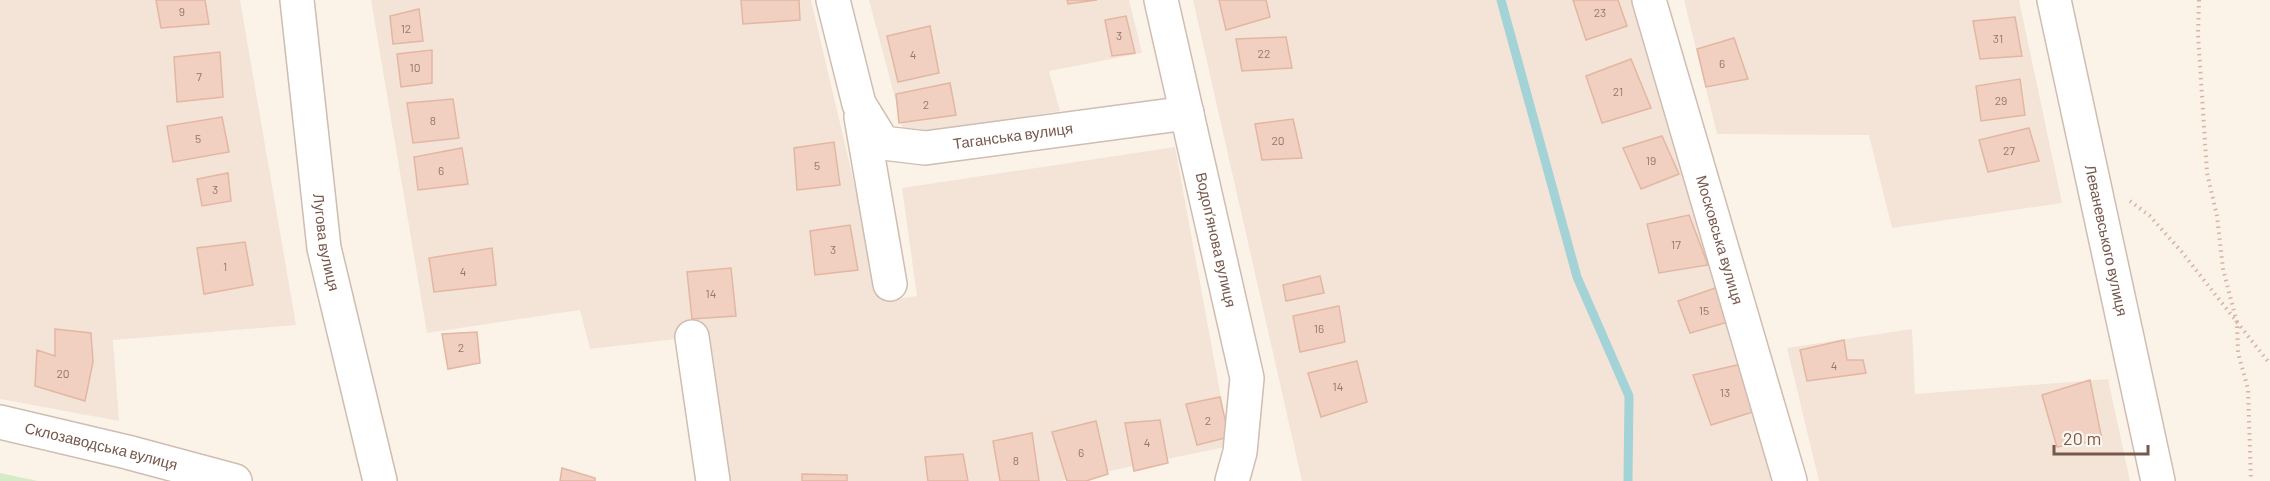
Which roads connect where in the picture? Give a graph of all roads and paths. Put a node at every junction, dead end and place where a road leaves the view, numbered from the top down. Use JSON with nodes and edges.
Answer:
{"nodes":[{"id":1,"x":297,"y":0,"type":"edge"},
{"id":2,"x":833,"y":0,"type":"edge"},
{"id":3,"x":1161,"y":0,"type":"edge"},
{"id":4,"x":1649,"y":0,"type":"edge"},
{"id":5,"x":2054,"y":0,"type":"edge"},
{"id":6,"x":2199,"y":0,"type":"edge"},
{"id":7,"x":859,"y":104,"type":"junction"},
{"id":8,"x":1187,"y":113,"type":"junction"},
{"id":9,"x":2090,"y":171,"type":"junction"},
{"id":10,"x":890,"y":284,"type":"dead end"},
{"id":11,"x":2237,"y":323,"type":"junction"},
{"id":12,"x":692,"y":337,"type":"dead end"},
{"id":13,"x":2270,"y":364,"type":"edge"},
{"id":14,"x":0,"y":422,"type":"edge"},
{"id":15,"x":235,"y":481,"type":"edge"},
{"id":16,"x":380,"y":481,"type":"edge"},
{"id":17,"x":713,"y":481,"type":"edge"},
{"id":18,"x":1232,"y":481,"type":"edge"},
{"id":19,"x":1790,"y":481,"type":"edge"},
{"id":20,"x":2158,"y":481,"type":"edge"},
{"id":21,"x":2251,"y":481,"type":"edge"}],
"edges":[{"from":1,"to":16,"type":"street","name":"Лугова вулиця"},
{"from":2,"to":7,"type":"street","name":"Таганська вулиця"},
{"from":3,"to":8,"type":"street","name":"Водоп’янова вулиця"},
{"from":4,"to":19,"type":"street","name":"Московська вулиця"},
{"from":5,"to":9,"type":"street","name":"Леваневського вулиця"},
{"from":6,"to":11,"type":"path"},
{"from":7,"to":8,"type":"street","name":"Таганська вулиця"},
{"from":7,"to":10,"type":"street","name":"Таганська вулиця"},
{"from":8,"to":18,"type":"street","name":"Водоп’янова вулиця"},
{"from":9,"to":11,"type":"path"},
{"from":9,"to":20,"type":"street","name":"Леваневського вулиця"},
{"from":11,"to":13,"type":"path"},
{"from":11,"to":21,"type":"path"},
{"from":12,"to":17,"type":"street"},
{"from":14,"to":15,"type":"street","name":"Склозаводська вулиця"}]}
